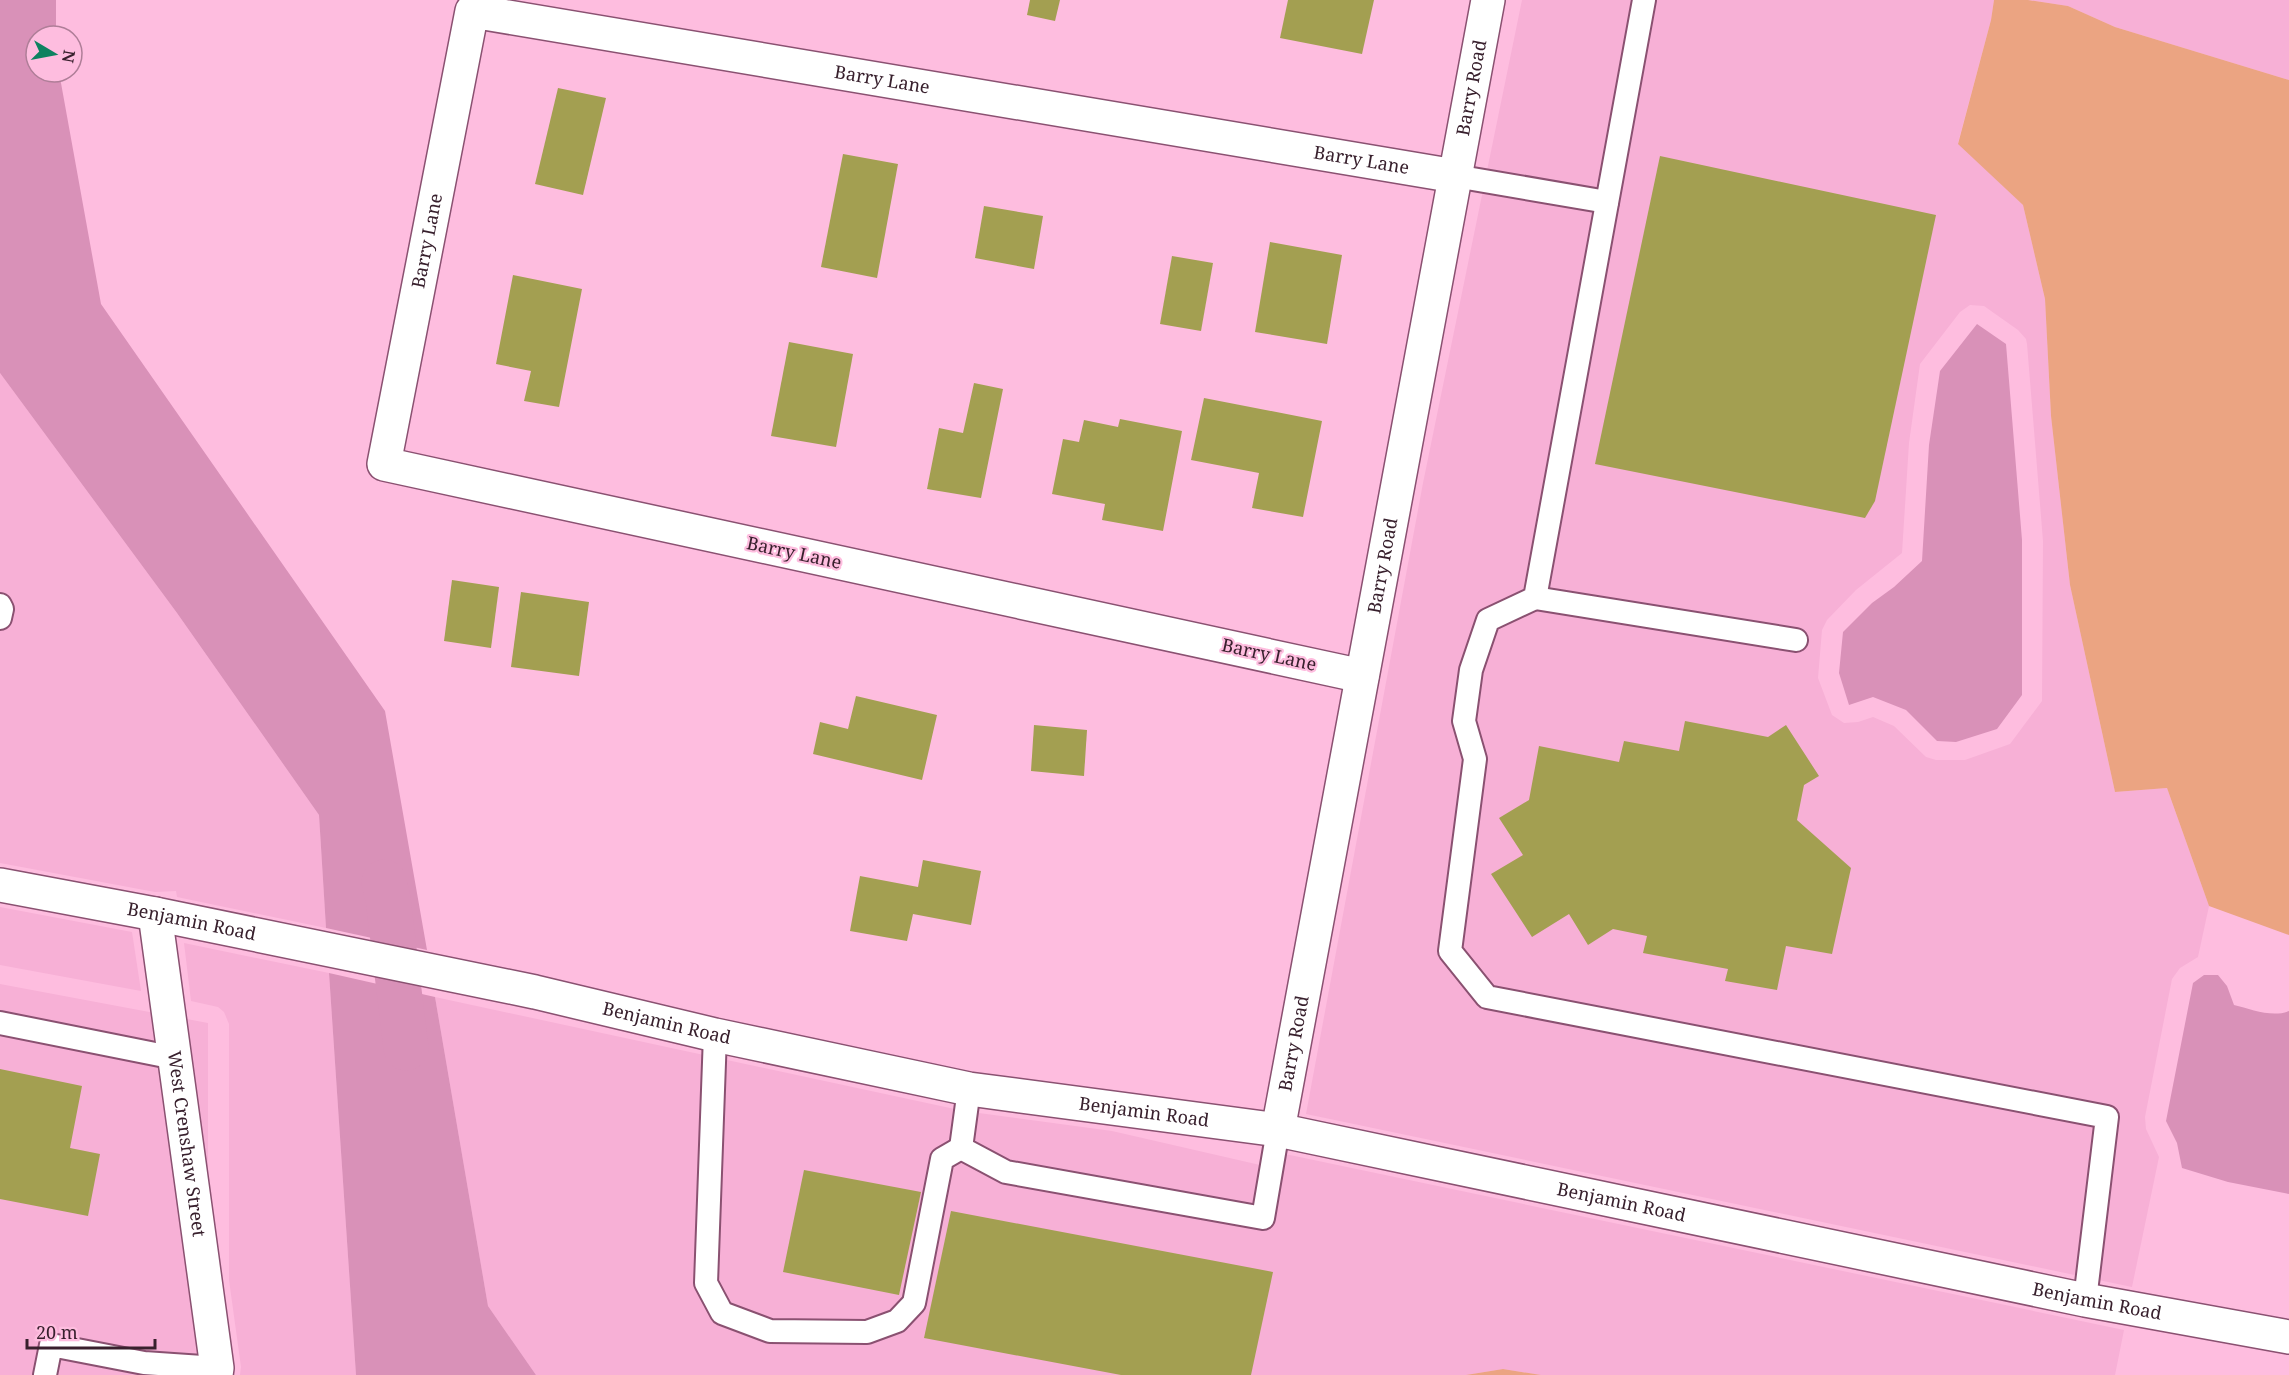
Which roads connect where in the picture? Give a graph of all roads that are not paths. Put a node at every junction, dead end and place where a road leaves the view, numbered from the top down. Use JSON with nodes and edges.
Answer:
{"nodes":[{"id":1,"x":1488,"y":0,"type":"edge"},
{"id":2,"x":1644,"y":0,"type":"edge"},
{"id":3,"x":1455,"y":176,"type":"junction"},
{"id":4,"x":1607,"y":202,"type":"junction"},
{"id":5,"x":1535,"y":598,"type":"junction"},
{"id":6,"x":0,"y":605,"type":"edge"},
{"id":7,"x":0,"y":618,"type":"edge"},
{"id":8,"x":1796,"y":640,"type":"dead end"},
{"id":9,"x":1362,"y":676,"type":"junction"},
{"id":10,"x":0,"y":885,"type":"edge"},
{"id":11,"x":155,"y":914,"type":"junction"},
{"id":12,"x":0,"y":1023,"type":"edge"},
{"id":13,"x":715,"y":1035,"type":"junction"},
{"id":14,"x":175,"y":1058,"type":"junction"},
{"id":15,"x":969,"y":1089,"type":"junction"},
{"id":16,"x":1278,"y":1130,"type":"junction"},
{"id":17,"x":961,"y":1148,"type":"junction"},
{"id":18,"x":2085,"y":1300,"type":"junction"},
{"id":19,"x":2289,"y":1337,"type":"edge"},
{"id":20,"x":216,"y":1372,"type":"edge"},
{"id":21,"x":45,"y":1375,"type":"edge"}],
"edges":[{"from":1,"to":3,"type":"street","name":"Barry Road"},
{"from":2,"to":4,"type":"lane"},
{"from":3,"to":4,"type":"lane"},
{"from":3,"to":9,"type":"street","name":"Barry Road"},
{"from":3,"to":9,"type":"street","name":"Barry Lane"},
{"from":4,"to":5,"type":"lane"},
{"from":5,"to":8,"type":"lane"},
{"from":5,"to":18,"type":"lane"},
{"from":6,"to":7,"type":"lane"},
{"from":9,"to":16,"type":"street","name":"Barry Road"},
{"from":10,"to":11,"type":"street","name":"Benjamin Road"},
{"from":11,"to":13,"type":"street","name":"Benjamin Road"},
{"from":11,"to":14,"type":"street","name":"West Crenshaw Street"},
{"from":12,"to":14,"type":"lane"},
{"from":13,"to":15,"type":"street","name":"Benjamin Road"},
{"from":13,"to":17,"type":"lane"},
{"from":14,"to":20,"type":"street","name":"West Crenshaw Street"},
{"from":15,"to":16,"type":"street","name":"Benjamin Road"},
{"from":15,"to":17,"type":"lane"},
{"from":16,"to":17,"type":"lane"},
{"from":16,"to":18,"type":"street","name":"Benjamin Road"},
{"from":18,"to":19,"type":"street","name":"Benjamin Road"},
{"from":20,"to":21,"type":"lane"}]}
